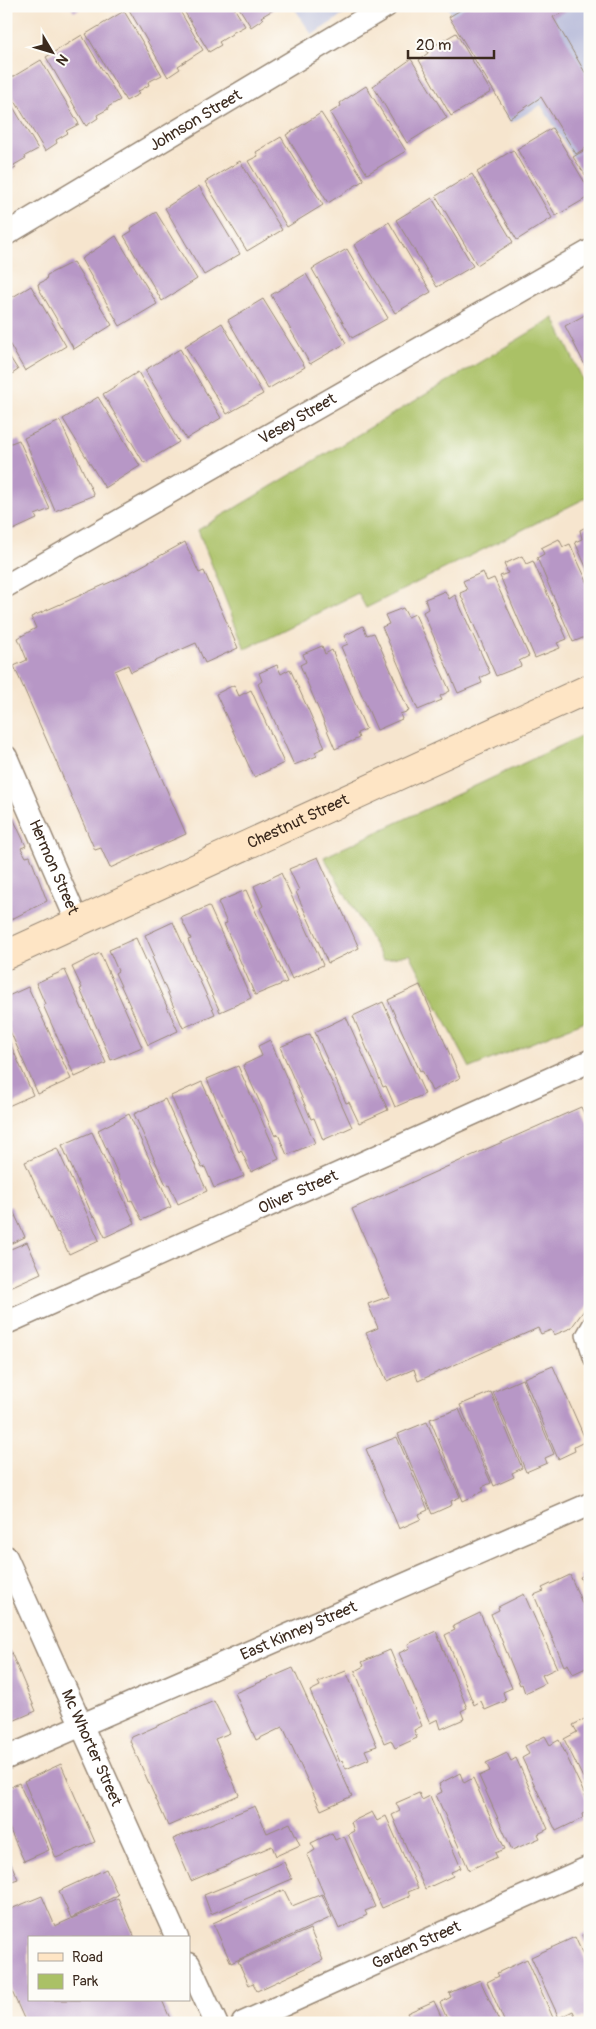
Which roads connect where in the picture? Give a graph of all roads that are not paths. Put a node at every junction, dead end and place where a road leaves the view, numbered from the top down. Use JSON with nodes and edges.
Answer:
{"nodes":[{"id":1,"x":386,"y":6,"type":"edge"},
{"id":2,"x":6,"y":234,"type":"edge"},
{"id":3,"x":590,"y":251,"type":"edge"},
{"id":4,"x":6,"y":586,"type":"edge"},
{"id":5,"x":590,"y":688,"type":"edge"},
{"id":6,"x":6,"y":757,"type":"edge"},
{"id":7,"x":78,"y":923,"type":"junction"},
{"id":8,"x":6,"y":955,"type":"edge"},
{"id":9,"x":590,"y":1061,"type":"edge"},
{"id":10,"x":590,"y":1321,"type":"edge"},
{"id":11,"x":6,"y":1323,"type":"edge"},
{"id":12,"x":590,"y":1360,"type":"edge"},
{"id":13,"x":590,"y":1504,"type":"edge"},
{"id":14,"x":6,"y":1557,"type":"edge"},
{"id":15,"x":81,"y":1726,"type":"junction"},
{"id":16,"x":6,"y":1758,"type":"edge"},
{"id":17,"x":590,"y":1867,"type":"edge"},
{"id":18,"x":176,"y":1936,"type":"edge"},
{"id":19,"x":190,"y":1966,"type":"edge"},
{"id":20,"x":216,"y":2023,"type":"edge"},
{"id":21,"x":243,"y":2023,"type":"edge"}],
"edges":[{"from":1,"to":2,"type":"street","name":"Johnson Street"},
{"from":3,"to":4,"type":"street","name":"Vesey Street"},
{"from":5,"to":7,"type":"street","name":"Chestnut Street"},
{"from":6,"to":7,"type":"street","name":"Hermon Street"},
{"from":7,"to":8,"type":"street","name":"Chestnut Street"},
{"from":9,"to":11,"type":"street","name":"Oliver Street"},
{"from":10,"to":12,"type":"lane"},
{"from":13,"to":15,"type":"street","name":"East Kinney Street"},
{"from":14,"to":15,"type":"street","name":"Mc Whorter Street"},
{"from":15,"to":16,"type":"street","name":"East Kinney Street"},
{"from":15,"to":18,"type":"street","name":"Mc Whorter Street"},
{"from":17,"to":21,"type":"street","name":"Garden Street"},
{"from":19,"to":20,"type":"street"}]}
